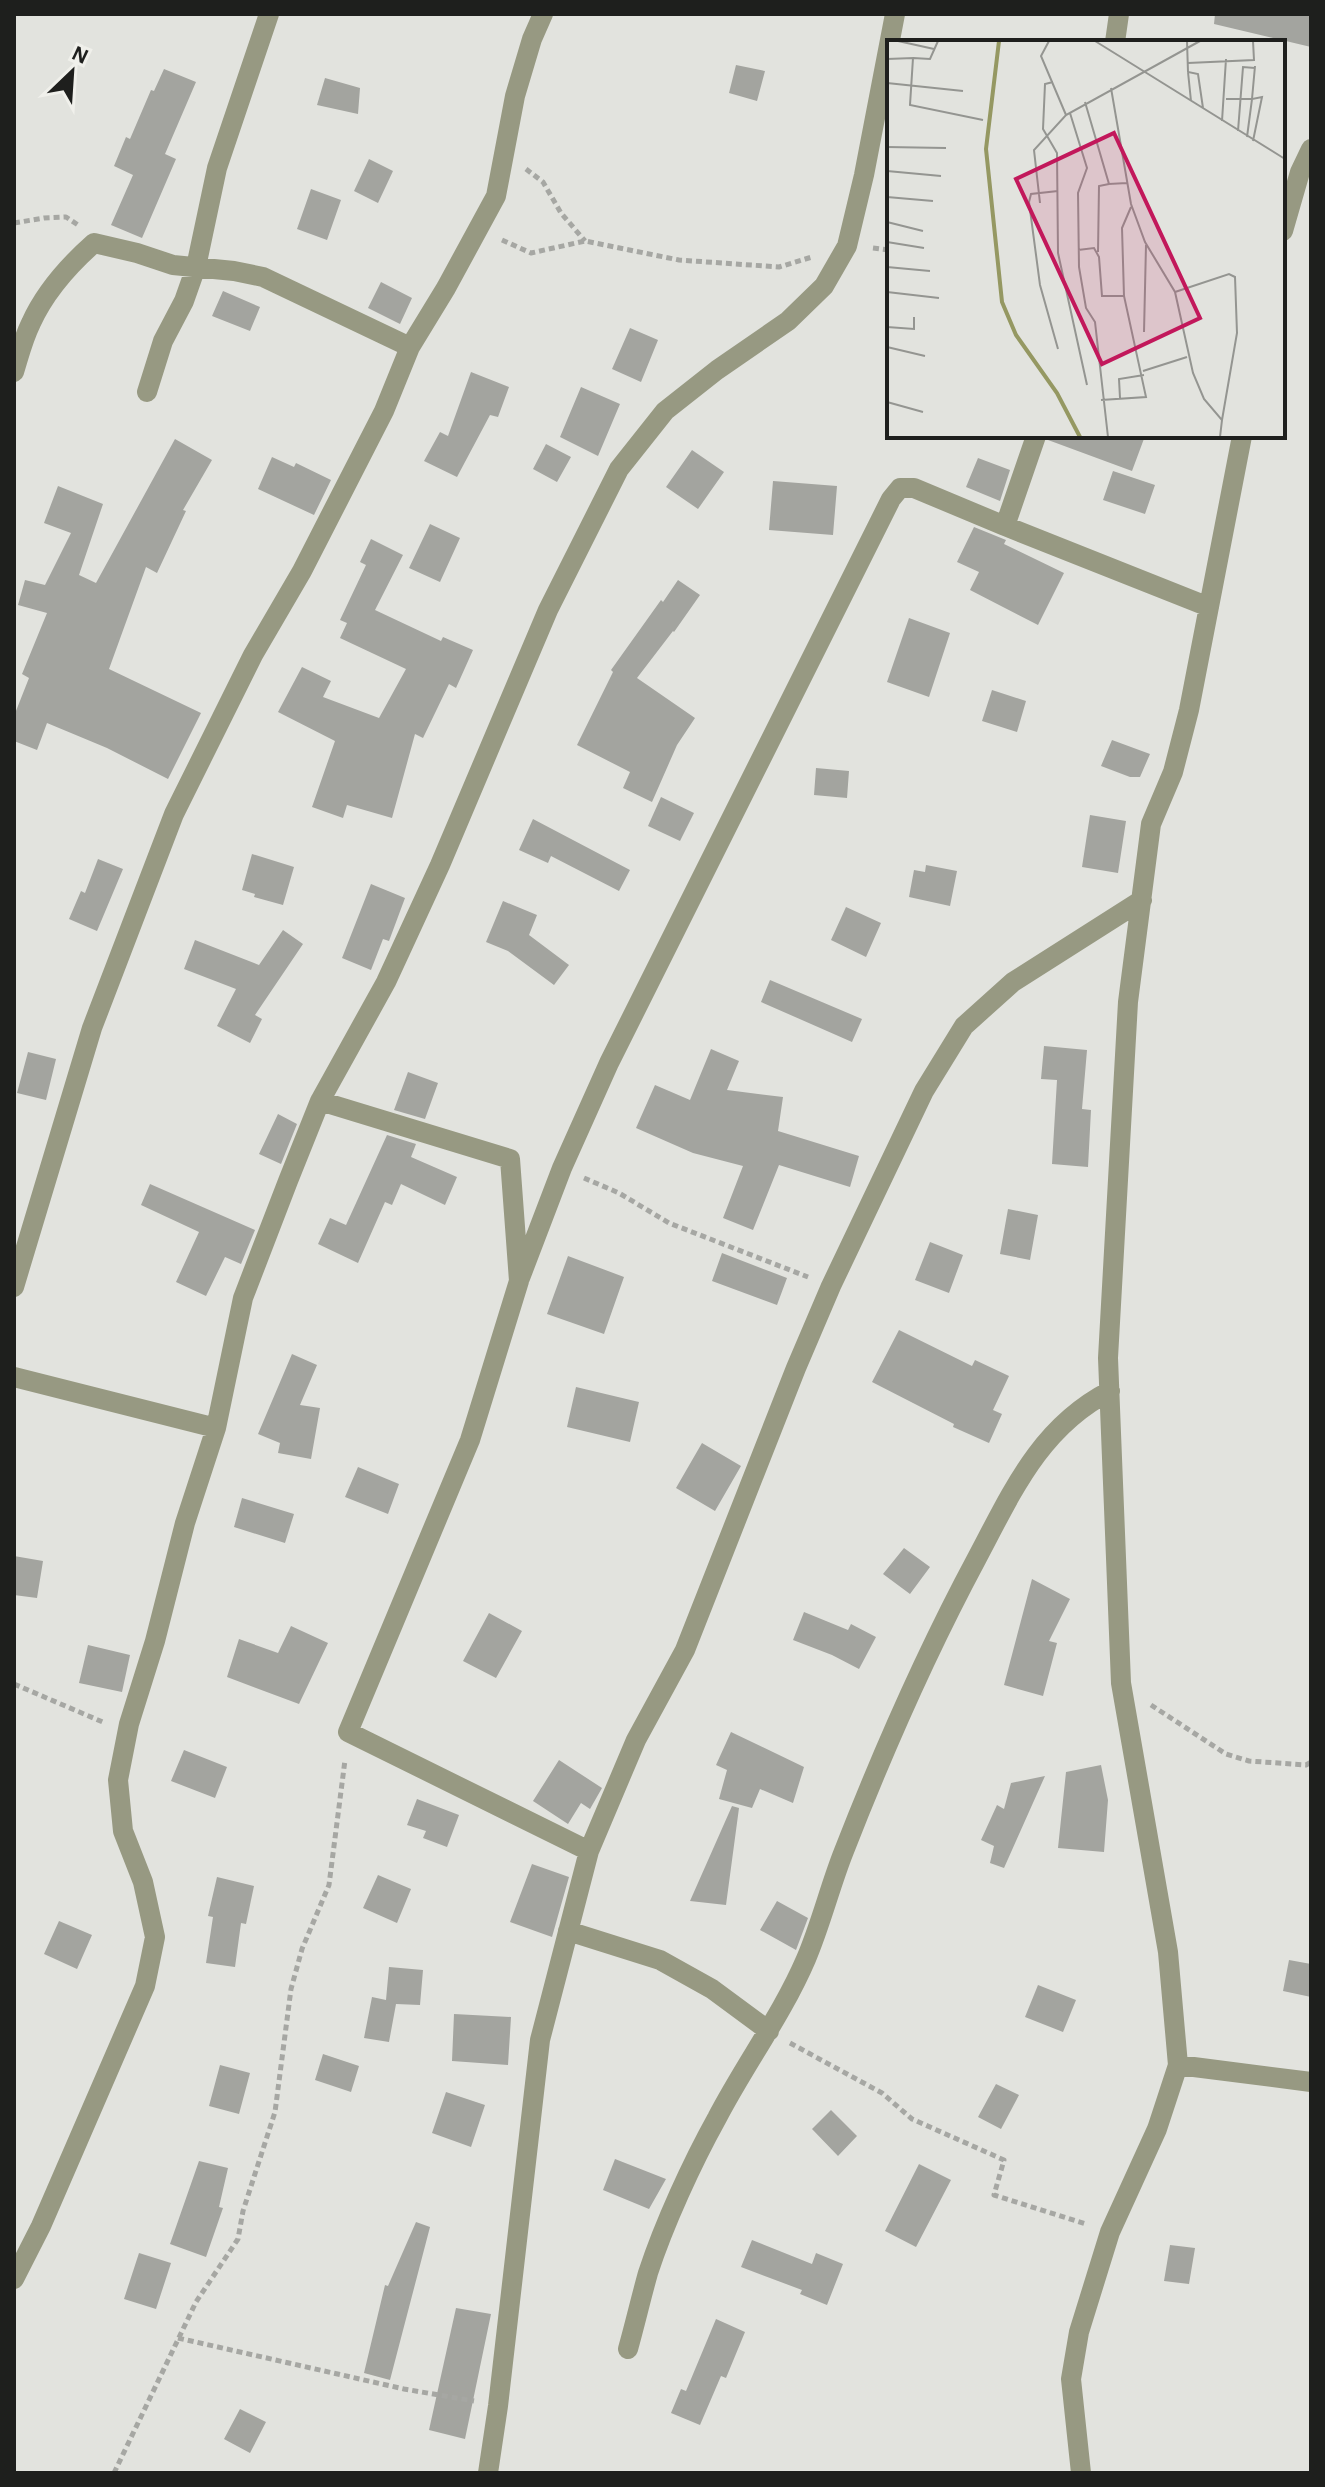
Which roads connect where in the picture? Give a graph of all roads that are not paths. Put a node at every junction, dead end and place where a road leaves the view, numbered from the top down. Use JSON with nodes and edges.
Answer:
{"nodes":[{"id":1,"x":269,"y":14,"type":"edge"},
{"id":2,"x":543,"y":14,"type":"edge"},
{"id":3,"x":895,"y":14,"type":"edge"},
{"id":4,"x":1119,"y":14,"type":"edge"},
{"id":5,"x":890,"y":40,"type":"edge"},
{"id":6,"x":1115,"y":40,"type":"edge"},
{"id":7,"x":887,"y":56,"type":"edge"},
{"id":8,"x":1311,"y":149,"type":"edge"},
{"id":9,"x":1285,"y":224,"type":"edge"},
{"id":10,"x":196,"y":267,"type":"junction"},
{"id":11,"x":410,"y":347,"type":"junction"},
{"id":12,"x":14,"y":372,"type":"edge"},
{"id":13,"x":147,"y":392,"type":"dead end"},
{"id":14,"x":1035,"y":438,"type":"edge"},
{"id":15,"x":1242,"y":438,"type":"edge"},
{"id":16,"x":1005,"y":526,"type":"junction"},
{"id":17,"x":1209,"y":607,"type":"junction"},
{"id":18,"x":1142,"y":900,"type":"junction"},
{"id":19,"x":320,"y":1101,"type":"junction"},
{"id":20,"x":519,"y":1281,"type":"junction"},
{"id":21,"x":14,"y":1287,"type":"edge"},
{"id":22,"x":14,"y":1377,"type":"edge"},
{"id":23,"x":1110,"y":1391,"type":"junction"},
{"id":24,"x":216,"y":1428,"type":"junction"},
{"id":25,"x":589,"y":1851,"type":"junction"},
{"id":26,"x":568,"y":1931,"type":"junction"},
{"id":27,"x":769,"y":2031,"type":"junction"},
{"id":28,"x":1178,"y":2065,"type":"junction"},
{"id":29,"x":1311,"y":2082,"type":"edge"},
{"id":30,"x":14,"y":2279,"type":"edge"},
{"id":31,"x":628,"y":2349,"type":"dead end"},
{"id":32,"x":488,"y":2473,"type":"edge"},
{"id":33,"x":1081,"y":2473,"type":"edge"}],
"edges":[{"from":1,"to":10,"type":"street"},
{"from":2,"to":11,"type":"street"},
{"from":3,"to":5,"type":"street"},
{"from":4,"to":6,"type":"street"},
{"from":7,"to":19,"type":"street"},
{"from":8,"to":9,"type":"street"},
{"from":10,"to":11,"type":"street"},
{"from":10,"to":12,"type":"street"},
{"from":10,"to":13,"type":"street"},
{"from":11,"to":21,"type":"street"},
{"from":14,"to":16,"type":"street"},
{"from":15,"to":17,"type":"street"},
{"from":16,"to":17,"type":"street"},
{"from":16,"to":20,"type":"street"},
{"from":17,"to":18,"type":"street"},
{"from":18,"to":23,"type":"street"},
{"from":18,"to":25,"type":"street"},
{"from":19,"to":20,"type":"street"},
{"from":19,"to":24,"type":"street"},
{"from":20,"to":25,"type":"street"},
{"from":22,"to":24,"type":"street"},
{"from":23,"to":27,"type":"street"},
{"from":23,"to":28,"type":"street"},
{"from":24,"to":30,"type":"street"},
{"from":25,"to":26,"type":"street"},
{"from":26,"to":27,"type":"street"},
{"from":26,"to":32,"type":"street"},
{"from":27,"to":31,"type":"street"},
{"from":28,"to":29,"type":"street"},
{"from":28,"to":33,"type":"street"}]}
